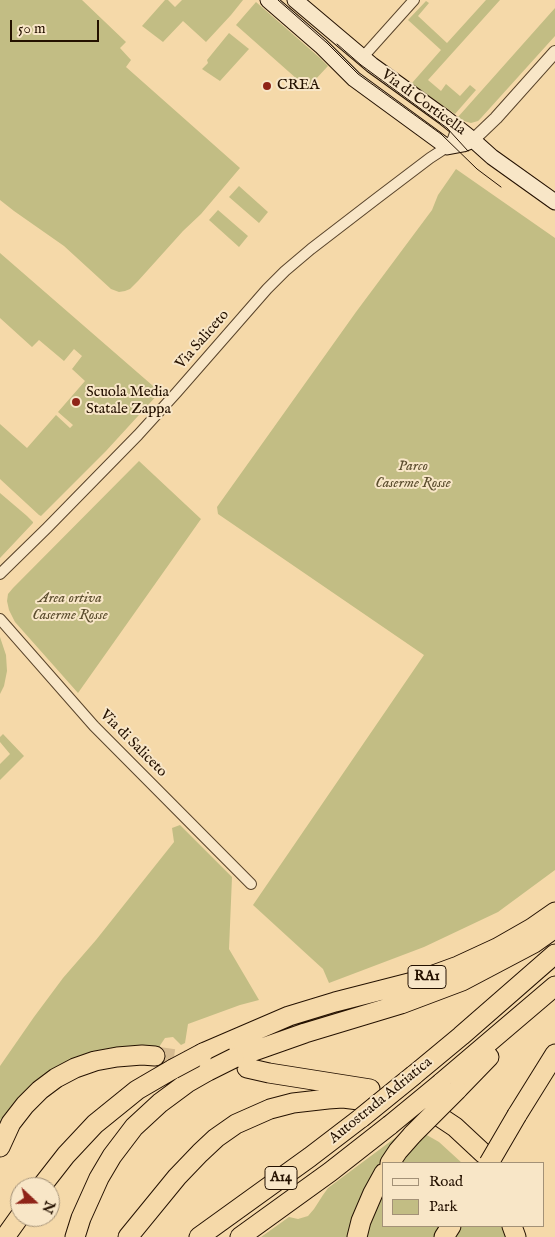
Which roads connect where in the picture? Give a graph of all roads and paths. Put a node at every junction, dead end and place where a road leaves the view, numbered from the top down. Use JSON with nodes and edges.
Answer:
{"nodes":[{"id":1,"x":268,"y":0,"type":"edge"},
{"id":2,"x":295,"y":0,"type":"edge"},
{"id":3,"x":414,"y":0,"type":"edge"},
{"id":4,"x":555,"y":52,"type":"edge"},
{"id":5,"x":362,"y":58,"type":"junction"},
{"id":6,"x":457,"y":127,"type":"junction"},
{"id":7,"x":473,"y":140,"type":"junction"},
{"id":8,"x":447,"y":147,"type":"junction"},
{"id":9,"x":555,"y":202,"type":"edge"},
{"id":10,"x":0,"y":574,"type":"edge"},
{"id":11,"x":0,"y":619,"type":"edge"},
{"id":12,"x":251,"y":884,"type":"dead end"},
{"id":13,"x":555,"y":912,"type":"edge"},
{"id":14,"x":555,"y":928,"type":"edge"},
{"id":15,"x":555,"y":954,"type":"edge"},
{"id":16,"x":555,"y":986,"type":"edge"},
{"id":17,"x":555,"y":992,"type":"edge"},
{"id":18,"x":555,"y":1054,"type":"edge"},
{"id":19,"x":155,"y":1056,"type":"tunnel mouth"},
{"id":20,"x":237,"y":1056,"type":"junction"},
{"id":21,"x":208,"y":1059,"type":"junction"},
{"id":22,"x":181,"y":1069,"type":"junction"},
{"id":23,"x":449,"y":1087,"type":"junction"},
{"id":24,"x":363,"y":1102,"type":"junction"},
{"id":25,"x":436,"y":1122,"type":"dead end"},
{"id":26,"x":0,"y":1147,"type":"edge"},
{"id":27,"x":483,"y":1160,"type":"edge"},
{"id":28,"x":391,"y":1162,"type":"edge"},
{"id":29,"x":49,"y":1177,"type":"edge"},
{"id":30,"x":382,"y":1177,"type":"edge"},
{"id":31,"x":62,"y":1237,"type":"edge"},
{"id":32,"x":75,"y":1237,"type":"edge"},
{"id":33,"x":128,"y":1237,"type":"edge"},
{"id":34,"x":199,"y":1237,"type":"edge"},
{"id":35,"x":240,"y":1237,"type":"edge"},
{"id":36,"x":357,"y":1237,"type":"edge"}],
"edges":[{"from":1,"to":8,"type":"main road","name":"Via di Corticella"},
{"from":2,"to":5,"type":"main road","name":"Via di Corticella"},
{"from":3,"to":5,"type":"street"},
{"from":4,"to":7,"type":"street"},
{"from":5,"to":6,"type":"main road","name":"Via di Corticella"},
{"from":6,"to":7,"type":"main road","name":"Via di Corticella"},
{"from":6,"to":8,"type":"street"},
{"from":7,"to":8,"type":"main road"},
{"from":7,"to":9,"type":"main road","name":"Via di Corticella"},
{"from":8,"to":10,"type":"street","name":"Via Saliceto"},
{"from":11,"to":12,"type":"street","name":"Via di Saliceto"},
{"from":13,"to":20,"type":"highway","number":"RA1"},
{"from":14,"to":20,"type":"highway"},
{"from":15,"to":24,"type":"highway","name":"Autostrada Adriatica","number":"A14","bridge":true},
{"from":16,"to":23,"type":"highway","name":"Autostrada Adriatica","number":"A14"},
{"from":17,"to":23,"type":"highway"},
{"from":18,"to":27,"type":"highway","bridge":true},
{"from":19,"to":26,"type":"highway"},
{"from":20,"to":21,"type":"highway","bridge":true},
{"from":20,"to":24,"type":"highway"},
{"from":21,"to":22,"type":"highway"},
{"from":21,"to":32,"type":"highway"},
{"from":22,"to":29,"type":"highway"},
{"from":22,"to":31,"type":"highway"},
{"from":23,"to":28,"type":"highway","bridge":true},
{"from":23,"to":35,"type":"highway","name":"Autostrada Adriatica","number":"A14","bridge":true},
{"from":24,"to":33,"type":"highway"},
{"from":24,"to":34,"type":"highway","name":"Autostrada Adriatica","number":"A14"},
{"from":25,"to":27,"type":"highway"},
{"from":30,"to":36,"type":"highway"}]}
